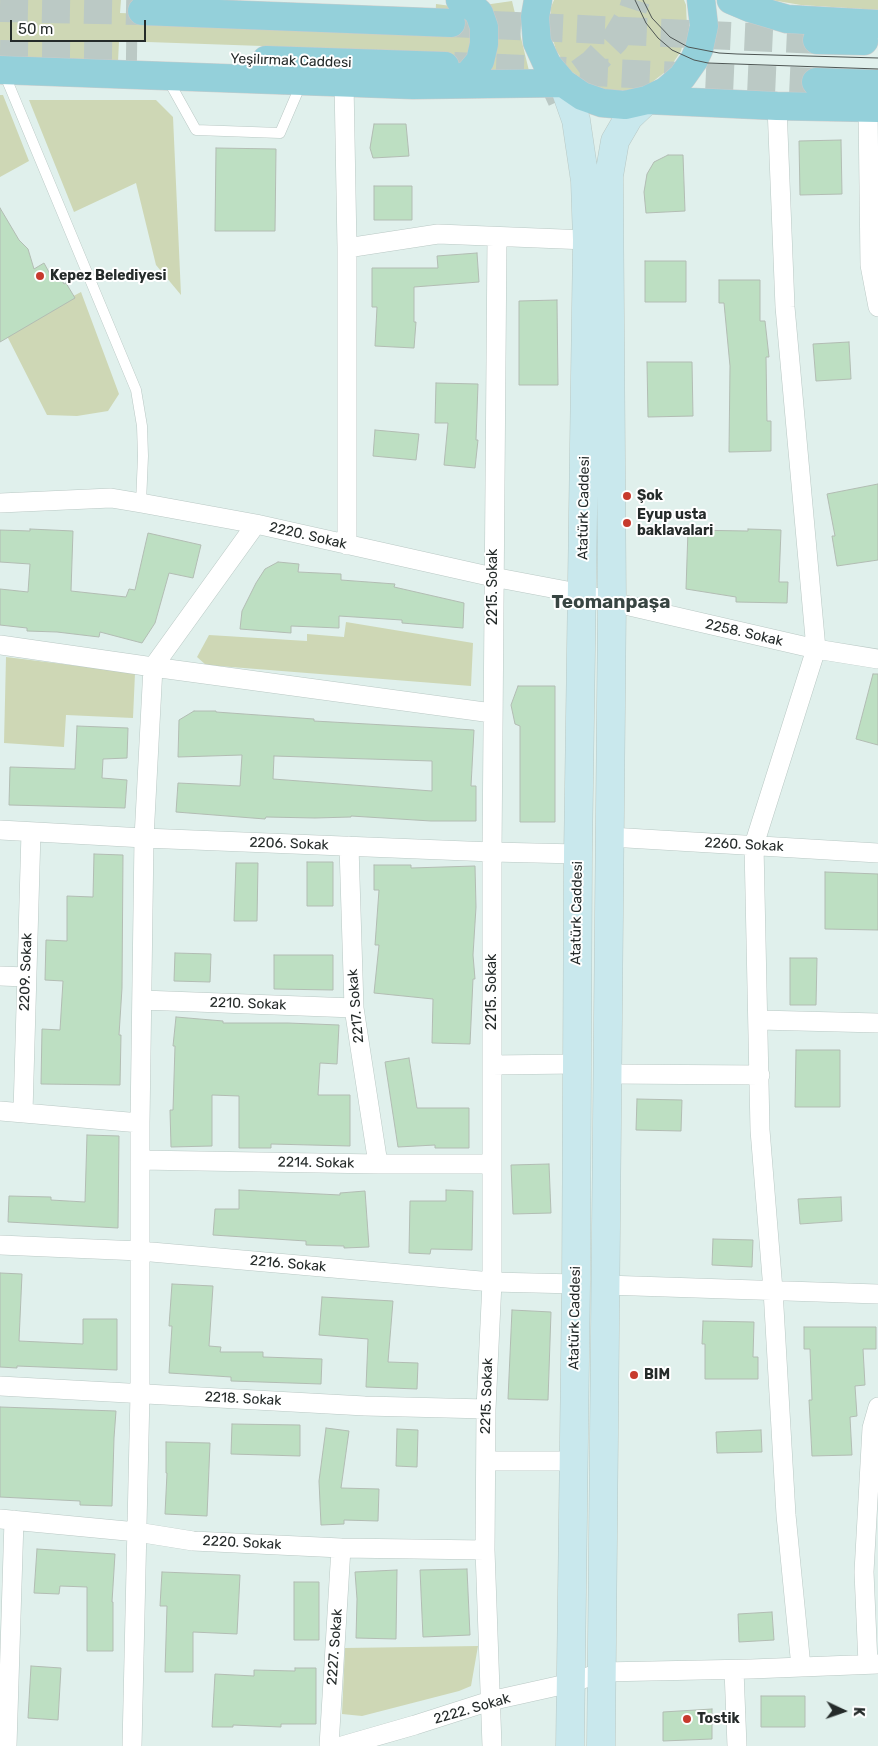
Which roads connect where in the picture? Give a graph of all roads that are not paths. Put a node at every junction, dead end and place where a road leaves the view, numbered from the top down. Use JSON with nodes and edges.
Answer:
{"nodes":[{"id":1,"x":538,"y":0,"type":"edge"},
{"id":2,"x":701,"y":0,"type":"edge"},
{"id":3,"x":730,"y":0,"type":"edge"},
{"id":4,"x":142,"y":11,"type":"tunnel mouth"},
{"id":5,"x":456,"y":11,"type":"edge"},
{"id":6,"x":878,"y":24,"type":"edge"},
{"id":7,"x":817,"y":40,"type":"tunnel mouth"},
{"id":8,"x":878,"y":42,"type":"edge"},
{"id":9,"x":137,"y":56,"type":"tunnel mouth"},
{"id":10,"x":445,"y":66,"type":"tunnel mouth"},
{"id":11,"x":1,"y":70,"type":"edge"},
{"id":12,"x":165,"y":75,"type":"junction"},
{"id":13,"x":303,"y":80,"type":"junction"},
{"id":14,"x":344,"y":82,"type":"junction"},
{"id":15,"x":816,"y":82,"type":"tunnel mouth"},
{"id":16,"x":563,"y":83,"type":"junction"},
{"id":17,"x":413,"y":85,"type":"junction"},
{"id":18,"x":647,"y":100,"type":"junction"},
{"id":19,"x":875,"y":100,"type":"edge"},
{"id":20,"x":778,"y":106,"type":"junction"},
{"id":21,"x":496,"y":237,"type":"junction"},
{"id":22,"x":587,"y":240,"type":"junction"},
{"id":23,"x":347,"y":248,"type":"junction"},
{"id":24,"x":878,"y":307,"type":"edge"},
{"id":25,"x":0,"y":503,"type":"edge"},
{"id":26,"x":141,"y":503,"type":"junction"},
{"id":27,"x":256,"y":524,"type":"junction"},
{"id":28,"x":347,"y":545,"type":"junction"},
{"id":29,"x":493,"y":577,"type":"junction"},
{"id":30,"x":582,"y":594,"type":"junction"},
{"id":31,"x":612,"y":602,"type":"junction"},
{"id":32,"x":0,"y":645,"type":"edge"},
{"id":33,"x":816,"y":649,"type":"junction"},
{"id":34,"x":878,"y":659,"type":"edge"},
{"id":35,"x":154,"y":667,"type":"junction"},
{"id":36,"x":492,"y":713,"type":"junction"},
{"id":37,"x":0,"y":830,"type":"edge"},
{"id":38,"x":31,"y":832,"type":"junction"},
{"id":39,"x":610,"y":837,"type":"junction"},
{"id":40,"x":144,"y":838,"type":"junction"},
{"id":41,"x":349,"y":846,"type":"junction"},
{"id":42,"x":754,"y":846,"type":"junction"},
{"id":43,"x":492,"y":852,"type":"junction"},
{"id":44,"x":578,"y":854,"type":"junction"},
{"id":45,"x":878,"y":854,"type":"edge"},
{"id":46,"x":0,"y":976,"type":"edge"},
{"id":47,"x":26,"y":977,"type":"junction"},
{"id":48,"x":142,"y":1000,"type":"junction"},
{"id":49,"x":354,"y":1008,"type":"junction"},
{"id":50,"x":759,"y":1020,"type":"junction"},
{"id":51,"x":878,"y":1023,"type":"edge"},
{"id":52,"x":576,"y":1064,"type":"junction"},
{"id":53,"x":492,"y":1066,"type":"junction"},
{"id":54,"x":608,"y":1074,"type":"junction"},
{"id":55,"x":760,"y":1075,"type":"junction"},
{"id":56,"x":0,"y":1111,"type":"edge"},
{"id":57,"x":23,"y":1112,"type":"junction"},
{"id":58,"x":140,"y":1123,"type":"junction"},
{"id":59,"x":140,"y":1160,"type":"junction"},
{"id":60,"x":378,"y":1164,"type":"junction"},
{"id":61,"x":492,"y":1164,"type":"junction"},
{"id":62,"x":0,"y":1245,"type":"edge"},
{"id":63,"x":140,"y":1252,"type":"junction"},
{"id":64,"x":492,"y":1282,"type":"junction"},
{"id":65,"x":576,"y":1284,"type":"junction"},
{"id":66,"x":606,"y":1285,"type":"junction"},
{"id":67,"x":773,"y":1290,"type":"junction"},
{"id":68,"x":878,"y":1294,"type":"edge"},
{"id":69,"x":0,"y":1386,"type":"edge"},
{"id":70,"x":140,"y":1392,"type":"junction"},
{"id":71,"x":878,"y":1407,"type":"edge"},
{"id":72,"x":486,"y":1410,"type":"junction"},
{"id":73,"x":486,"y":1461,"type":"junction"},
{"id":74,"x":573,"y":1461,"type":"junction"},
{"id":75,"x":7,"y":1519,"type":"edge"},
{"id":76,"x":137,"y":1532,"type":"junction"},
{"id":77,"x":341,"y":1548,"type":"junction"},
{"id":78,"x":485,"y":1550,"type":"junction"},
{"id":79,"x":873,"y":1664,"type":"edge"},
{"id":80,"x":801,"y":1667,"type":"junction"},
{"id":81,"x":734,"y":1670,"type":"junction"},
{"id":82,"x":602,"y":1672,"type":"junction"},
{"id":83,"x":571,"y":1683,"type":"junction"},
{"id":84,"x":490,"y":1701,"type":"junction"},
{"id":85,"x":7,"y":1746,"type":"edge"},
{"id":86,"x":132,"y":1746,"type":"edge"},
{"id":87,"x":329,"y":1746,"type":"edge"},
{"id":88,"x":342,"y":1746,"type":"edge"},
{"id":89,"x":492,"y":1746,"type":"edge"},
{"id":90,"x":570,"y":1746,"type":"edge"},
{"id":91,"x":601,"y":1746,"type":"edge"},
{"id":92,"x":737,"y":1746,"type":"edge"}],
"edges":[{"from":1,"to":16,"type":"main road"},
{"from":2,"to":18,"type":"main road"},
{"from":3,"to":6,"type":"main road"},
{"from":4,"to":5,"type":"main road"},
{"from":5,"to":17,"type":"main road"},
{"from":7,"to":8,"type":"main road"},
{"from":9,"to":10,"type":"main road","name":"Yeşilırmak Caddesi"},
{"from":11,"to":12,"type":"main road"},
{"from":11,"to":26,"type":"lane"},
{"from":12,"to":13,"type":"main road"},
{"from":12,"to":13,"type":"lane"},
{"from":13,"to":14,"type":"main road"},
{"from":14,"to":17,"type":"main road"},
{"from":14,"to":23,"type":"street"},
{"from":15,"to":19,"type":"main road"},
{"from":16,"to":17,"type":"main road"},
{"from":16,"to":18,"type":"main road"},
{"from":16,"to":22,"type":"main road","name":"Atatürk Caddesi"},
{"from":18,"to":20,"type":"main road"},
{"from":18,"to":31,"type":"main road","name":"Atatürk Caddesi"},
{"from":19,"to":20,"type":"main road"},
{"from":19,"to":24,"type":"street"},
{"from":20,"to":33,"type":"street"},
{"from":21,"to":22,"type":"street"},
{"from":21,"to":23,"type":"street"},
{"from":21,"to":29,"type":"street","name":"2215. Sokak"},
{"from":22,"to":30,"type":"main road","name":"Atatürk Caddesi"},
{"from":23,"to":28,"type":"street"},
{"from":25,"to":26,"type":"street","name":"2220. Sokak"},
{"from":26,"to":27,"type":"street","name":"2220. Sokak"},
{"from":27,"to":28,"type":"street","name":"2220. Sokak"},
{"from":27,"to":35,"type":"street"},
{"from":28,"to":29,"type":"street","name":"2220. Sokak"},
{"from":29,"to":30,"type":"street","name":"2220. Sokak"},
{"from":29,"to":36,"type":"street","name":"2215. Sokak"},
{"from":30,"to":31,"type":"street","name":"2220. Sokak"},
{"from":30,"to":44,"type":"main road","name":"Atatürk Caddesi"},
{"from":31,"to":33,"type":"street","name":"2258. Sokak"},
{"from":31,"to":39,"type":"main road","name":"Atatürk Caddesi"},
{"from":32,"to":35,"type":"street"},
{"from":33,"to":34,"type":"street","name":"2258. Sokak"},
{"from":33,"to":42,"type":"street"},
{"from":35,"to":36,"type":"street"},
{"from":35,"to":40,"type":"street"},
{"from":36,"to":43,"type":"street","name":"2215. Sokak"},
{"from":37,"to":38,"type":"street","name":"2206. Sokak"},
{"from":38,"to":40,"type":"street","name":"2206. Sokak"},
{"from":38,"to":47,"type":"street","name":"2209. Sokak"},
{"from":39,"to":42,"type":"street","name":"2260. Sokak"},
{"from":39,"to":54,"type":"main road","name":"Atatürk Caddesi"},
{"from":40,"to":41,"type":"street","name":"2206. Sokak"},
{"from":40,"to":48,"type":"street"},
{"from":41,"to":43,"type":"street","name":"2206. Sokak"},
{"from":41,"to":49,"type":"street","name":"2217. Sokak"},
{"from":42,"to":45,"type":"street","name":"2260. Sokak"},
{"from":42,"to":50,"type":"street"},
{"from":43,"to":44,"type":"street","name":"2206. Sokak"},
{"from":43,"to":53,"type":"street","name":"2215. Sokak"},
{"from":44,"to":52,"type":"main road","name":"Atatürk Caddesi"},
{"from":46,"to":47,"type":"street"},
{"from":47,"to":57,"type":"street","name":"2209. Sokak"},
{"from":48,"to":49,"type":"street","name":"2210. Sokak"},
{"from":48,"to":58,"type":"street"},
{"from":49,"to":60,"type":"street","name":"2217. Sokak"},
{"from":50,"to":51,"type":"street"},
{"from":50,"to":55,"type":"street"},
{"from":52,"to":53,"type":"street"},
{"from":52,"to":65,"type":"main road","name":"Atatürk Caddesi"},
{"from":53,"to":61,"type":"street","name":"2215. Sokak"},
{"from":54,"to":55,"type":"street"},
{"from":54,"to":66,"type":"main road","name":"Atatürk Caddesi"},
{"from":55,"to":67,"type":"street"},
{"from":56,"to":57,"type":"street"},
{"from":57,"to":58,"type":"street"},
{"from":58,"to":59,"type":"street"},
{"from":59,"to":60,"type":"street","name":"2214. Sokak"},
{"from":59,"to":63,"type":"street"},
{"from":60,"to":61,"type":"street","name":"2214. Sokak"},
{"from":61,"to":64,"type":"street","name":"2215. Sokak"},
{"from":62,"to":63,"type":"street","name":"2216. Sokak"},
{"from":63,"to":64,"type":"street","name":"2216. Sokak"},
{"from":63,"to":70,"type":"street"},
{"from":64,"to":65,"type":"street","name":"2216. Sokak"},
{"from":64,"to":72,"type":"street","name":"2215. Sokak"},
{"from":65,"to":74,"type":"main road","name":"Atatürk Caddesi"},
{"from":66,"to":67,"type":"street"},
{"from":66,"to":82,"type":"main road","name":"Atatürk Caddesi"},
{"from":67,"to":68,"type":"street"},
{"from":67,"to":80,"type":"street"},
{"from":69,"to":70,"type":"street","name":"2218. Sokak"},
{"from":70,"to":72,"type":"street","name":"2218. Sokak"},
{"from":70,"to":76,"type":"street"},
{"from":71,"to":79,"type":"street"},
{"from":72,"to":73,"type":"street","name":"2215. Sokak"},
{"from":73,"to":74,"type":"street"},
{"from":73,"to":78,"type":"street","name":"2215. Sokak"},
{"from":74,"to":83,"type":"main road","name":"Atatürk Caddesi"},
{"from":75,"to":76,"type":"street","name":"2220. Sokak"},
{"from":75,"to":85,"type":"street"},
{"from":76,"to":77,"type":"street","name":"2220. Sokak"},
{"from":76,"to":86,"type":"street"},
{"from":77,"to":78,"type":"street","name":"2220. Sokak"},
{"from":77,"to":87,"type":"street","name":"2227. Sokak"},
{"from":78,"to":84,"type":"street","name":"2215. Sokak"},
{"from":79,"to":80,"type":"street","name":"2222. Sokak"},
{"from":80,"to":81,"type":"street","name":"2222. Sokak"},
{"from":81,"to":82,"type":"street","name":"2222. Sokak"},
{"from":81,"to":92,"type":"street"},
{"from":82,"to":83,"type":"street","name":"2222. Sokak"},
{"from":82,"to":91,"type":"main road","name":"Atatürk Caddesi"},
{"from":83,"to":84,"type":"street","name":"2222. Sokak"},
{"from":83,"to":90,"type":"main road","name":"Atatürk Caddesi"},
{"from":84,"to":88,"type":"street","name":"2222. Sokak"},
{"from":84,"to":89,"type":"street","name":"2215. Sokak"}]}
